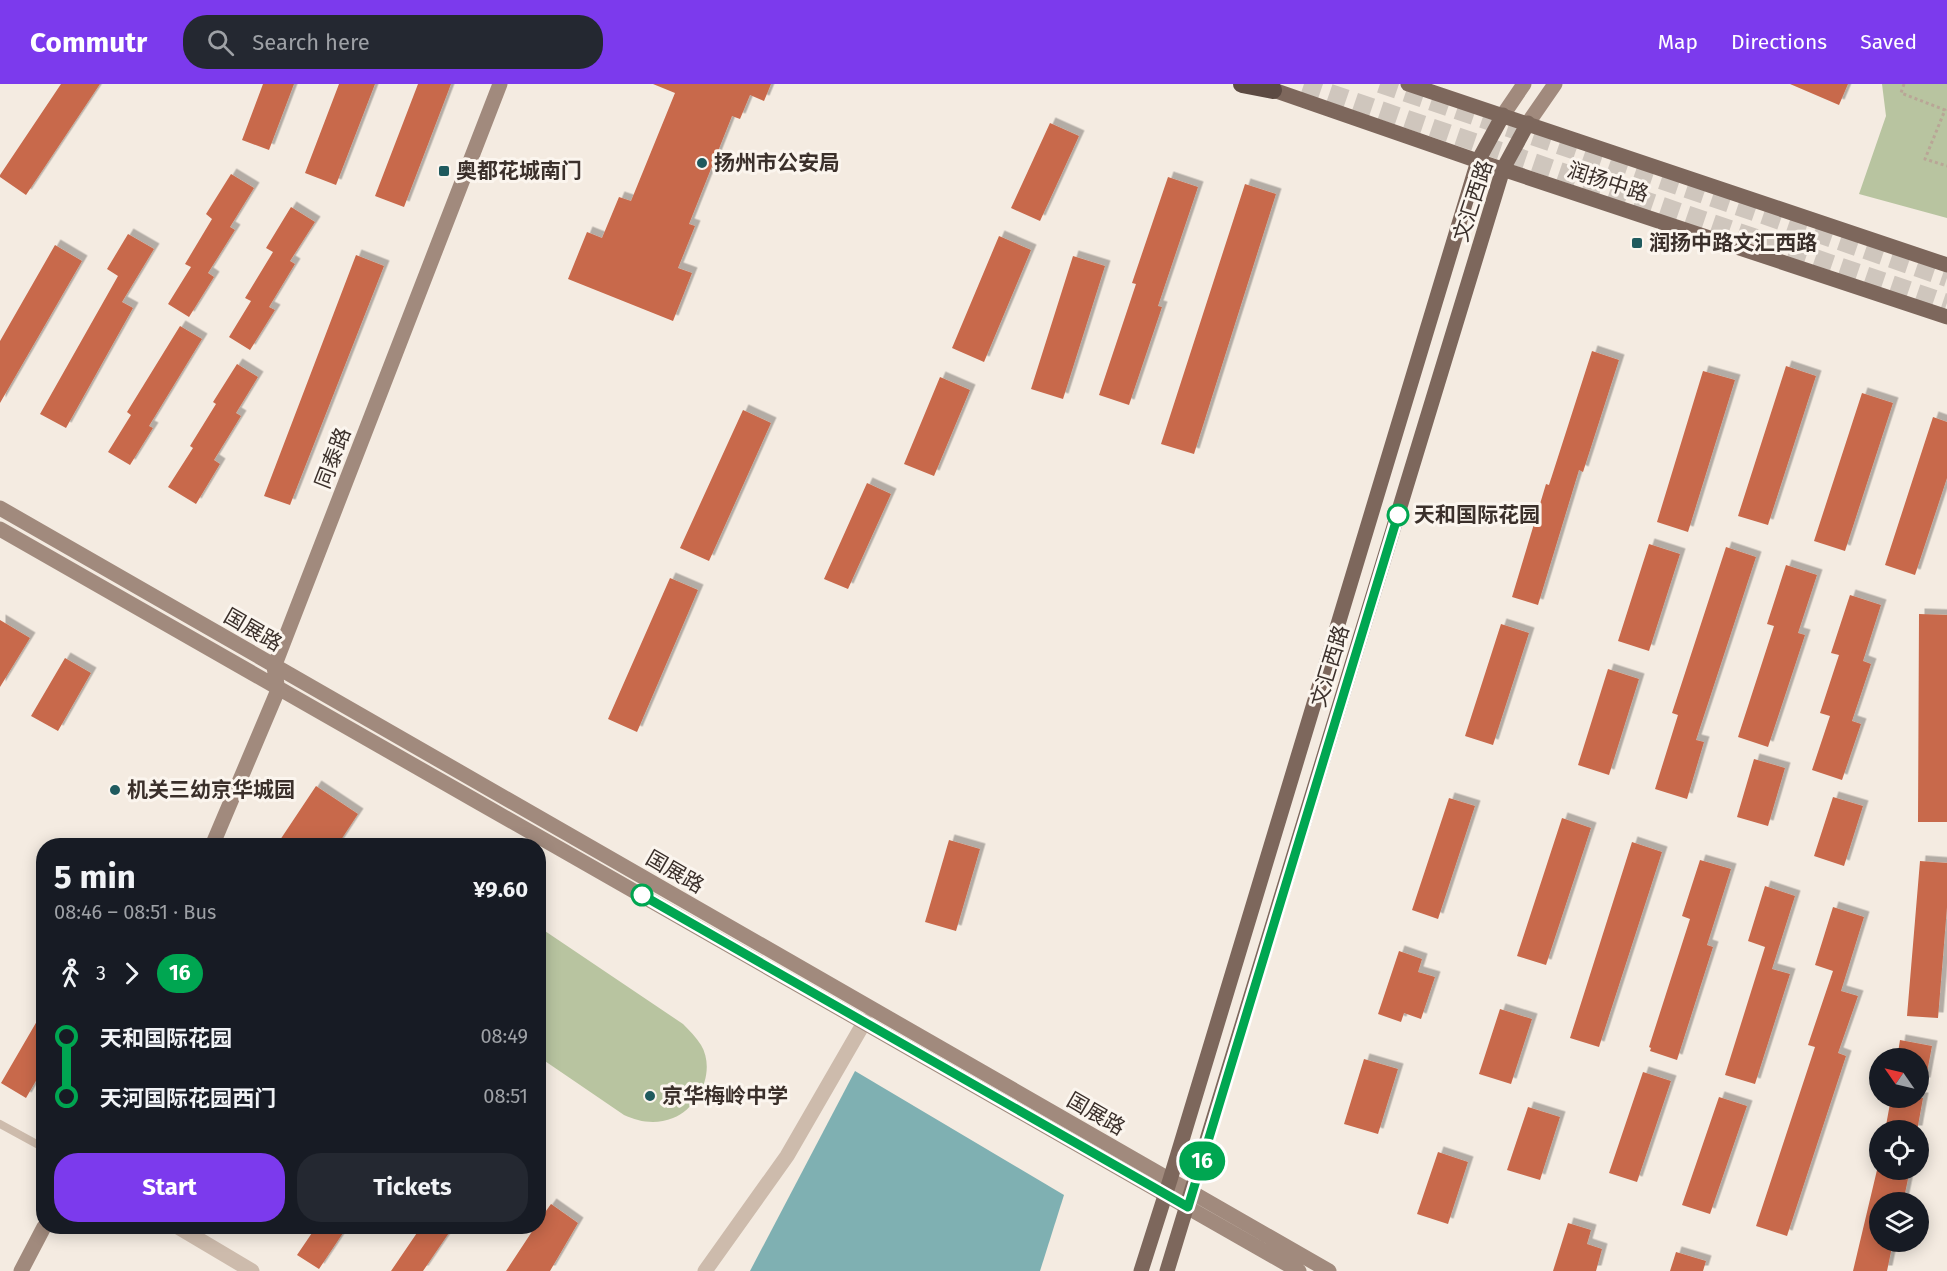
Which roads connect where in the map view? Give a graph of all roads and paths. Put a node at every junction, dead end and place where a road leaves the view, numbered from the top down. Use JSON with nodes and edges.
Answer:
{"nodes":[{"id":1,"x":500,"y":84,"type":"edge"},
{"id":2,"x":1242,"y":84,"type":"edge"},
{"id":3,"x":1408,"y":84,"type":"edge"},
{"id":4,"x":1524,"y":84,"type":"edge"},
{"id":5,"x":1555,"y":84,"type":"edge"},
{"id":6,"x":1904,"y":84,"type":"edge"},
{"id":7,"x":1265,"y":87,"type":"edge"},
{"id":8,"x":1503,"y":115,"type":"junction"},
{"id":9,"x":1528,"y":123,"type":"junction"},
{"id":10,"x":1478,"y":161,"type":"junction"},
{"id":11,"x":1947,"y":166,"type":"edge"},
{"id":12,"x":1503,"y":169,"type":"junction"},
{"id":13,"x":1947,"y":265,"type":"edge"},
{"id":14,"x":1947,"y":317,"type":"edge"},
{"id":15,"x":0,"y":508,"type":"edge"},
{"id":16,"x":0,"y":529,"type":"edge"},
{"id":17,"x":274,"y":667,"type":"junction"},
{"id":18,"x":278,"y":690,"type":"junction"},
{"id":19,"x":215,"y":838,"type":"edge"},
{"id":20,"x":540,"y":838,"type":"edge"},
{"id":21,"x":546,"y":841,"type":"edge"},
{"id":22,"x":865,"y":1021,"type":"junction"},
{"id":23,"x":0,"y":1124,"type":"edge"},
{"id":24,"x":36,"y":1144,"type":"edge"},
{"id":25,"x":1168,"y":1187,"type":"junction"},
{"id":26,"x":1190,"y":1199,"type":"junction"},
{"id":27,"x":40,"y":1234,"type":"edge"},
{"id":28,"x":190,"y":1234,"type":"edge"},
{"id":29,"x":21,"y":1271,"type":"edge"},
{"id":30,"x":252,"y":1271,"type":"edge"},
{"id":31,"x":705,"y":1271,"type":"edge"},
{"id":32,"x":1141,"y":1271,"type":"edge"},
{"id":33,"x":1167,"y":1271,"type":"edge"},
{"id":34,"x":1299,"y":1271,"type":"edge"},
{"id":35,"x":1329,"y":1271,"type":"edge"}],
"edges":[{"from":1,"to":17,"type":"street","name":"同泰路"},
{"from":2,"to":7,"type":"highway"},
{"from":3,"to":8,"type":"main road","name":"润扬中路"},
{"from":4,"to":8,"type":"street","name":"文汇西路"},
{"from":5,"to":9,"type":"street","name":"文汇西路"},
{"from":6,"to":11,"type":"path"},
{"from":7,"to":10,"type":"main road","name":"润扬中路"},
{"from":8,"to":9,"type":"main road","name":"润扬中路"},
{"from":8,"to":10,"type":"main road","name":"文汇西路"},
{"from":9,"to":12,"type":"main road","name":"文汇西路"},
{"from":9,"to":13,"type":"main road","name":"润扬中路"},
{"from":10,"to":12,"type":"main road","name":"润扬中路"},
{"from":10,"to":25,"type":"main road","name":"文汇西路"},
{"from":12,"to":14,"type":"main road","name":"润扬中路"},
{"from":12,"to":26,"type":"main road","name":"文汇西路"},
{"from":15,"to":17,"type":"street","name":"国展路"},
{"from":16,"to":18,"type":"street","name":"国展路"},
{"from":17,"to":18,"type":"street"},
{"from":17,"to":25,"type":"street","name":"国展路"},
{"from":18,"to":19,"type":"street"},
{"from":18,"to":20,"type":"street","name":"国展路"},
{"from":21,"to":22,"type":"street","name":"国展路"},
{"from":22,"to":25,"type":"street","name":"国展路"},
{"from":22,"to":31,"type":"street"},
{"from":23,"to":24,"type":"lane"},
{"from":25,"to":26,"type":"street","name":"国展路"},
{"from":25,"to":32,"type":"main road","name":"文汇西路"},
{"from":26,"to":33,"type":"main road","name":"文汇西路"},
{"from":26,"to":34,"type":"street","name":"国展路"},
{"from":26,"to":35,"type":"street","name":"国展路"},
{"from":27,"to":29,"type":"street"},
{"from":28,"to":30,"type":"street"}]}
